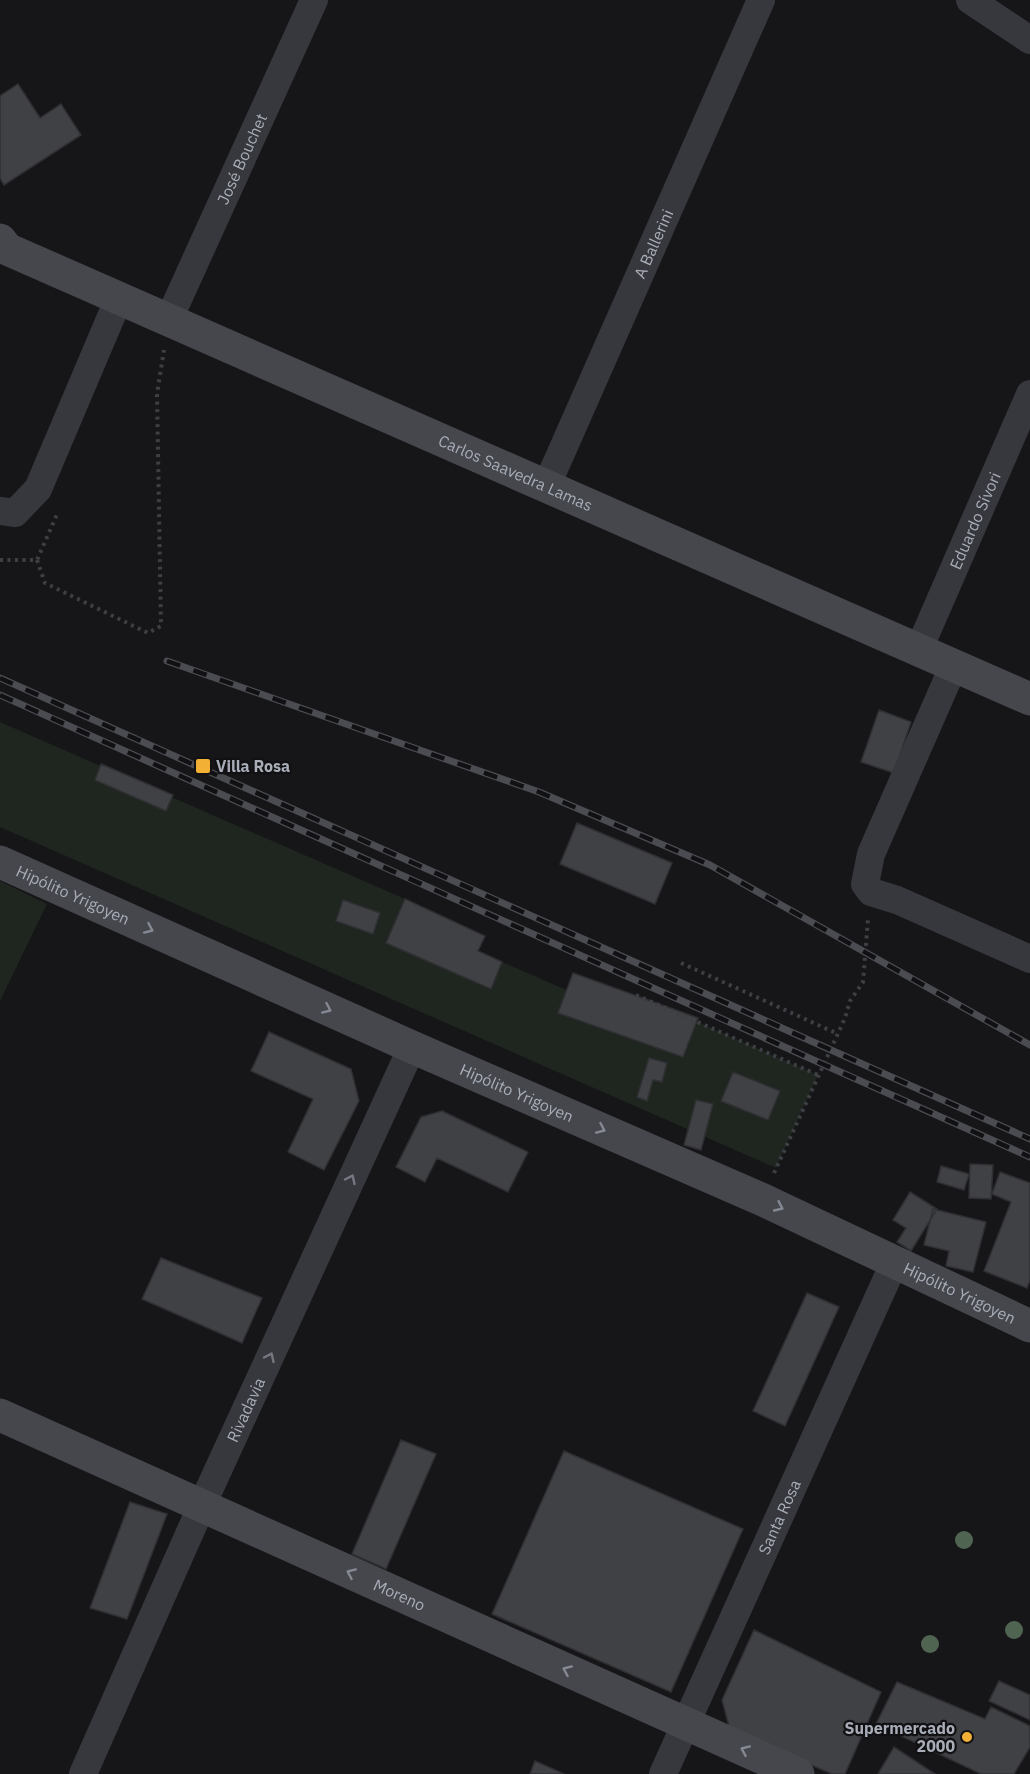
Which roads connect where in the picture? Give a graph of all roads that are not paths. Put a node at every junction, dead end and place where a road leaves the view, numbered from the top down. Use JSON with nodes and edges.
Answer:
{"nodes":[{"id":1,"x":314,"y":0,"type":"edge"},
{"id":2,"x":761,"y":0,"type":"edge"},
{"id":3,"x":970,"y":0,"type":"edge"},
{"id":4,"x":1030,"y":40,"type":"edge"},
{"id":5,"x":2,"y":245,"type":"edge"},
{"id":6,"x":119,"y":298,"type":"junction"},
{"id":7,"x":169,"y":319,"type":"junction"},
{"id":8,"x":1030,"y":394,"type":"edge"},
{"id":9,"x":546,"y":487,"type":"junction"},
{"id":10,"x":0,"y":511,"type":"edge"},
{"id":11,"x":919,"y":649,"type":"junction"},
{"id":12,"x":954,"y":665,"type":"junction"},
{"id":13,"x":1030,"y":699,"type":"edge"},
{"id":14,"x":0,"y":862,"type":"edge"},
{"id":15,"x":1030,"y":959,"type":"edge"},
{"id":16,"x":412,"y":1047,"type":"junction"},
{"id":17,"x":895,"y":1261,"type":"junction"},
{"id":18,"x":1030,"y":1326,"type":"edge"},
{"id":19,"x":0,"y":1415,"type":"edge"},
{"id":20,"x":202,"y":1505,"type":"junction"},
{"id":21,"x":686,"y":1724,"type":"junction"},
{"id":22,"x":83,"y":1774,"type":"edge"},
{"id":23,"x":663,"y":1774,"type":"edge"},
{"id":24,"x":798,"y":1774,"type":"edge"}],
"edges":[{"from":1,"to":7,"type":"street","name":"José Bouchet"},
{"from":2,"to":9,"type":"street","name":"A Ballerini"},
{"from":3,"to":4,"type":"street"},
{"from":5,"to":6,"type":"street","name":"Carlos Saavedra Lamas"},
{"from":6,"to":7,"type":"street","name":"Carlos Saavedra Lamas"},
{"from":6,"to":10,"type":"street"},
{"from":7,"to":9,"type":"street","name":"Carlos Saavedra Lamas"},
{"from":8,"to":11,"type":"street","name":"Eduardo Sívori"},
{"from":9,"to":11,"type":"street","name":"Carlos Saavedra Lamas"},
{"from":11,"to":12,"type":"street","name":"Carlos Saavedra Lamas"},
{"from":12,"to":13,"type":"street","name":"Carlos Saavedra Lamas"},
{"from":12,"to":15,"type":"street"},
{"from":14,"to":16,"type":"street","name":"Hipólito Yrigoyen","one_way":true},
{"from":16,"to":17,"type":"street","name":"Hipólito Yrigoyen","one_way":true},
{"from":20,"to":16,"type":"street","name":"Rivadavia","one_way":true},
{"from":17,"to":18,"type":"street","name":"Hipólito Yrigoyen"},
{"from":17,"to":21,"type":"street","name":"Santa Rosa"},
{"from":19,"to":20,"type":"street","name":"Moreno"},
{"from":21,"to":20,"type":"street","name":"Moreno","one_way":true},
{"from":20,"to":22,"type":"street","name":"Rivadavia"},
{"from":21,"to":23,"type":"street","name":"Santa Rosa"},
{"from":24,"to":21,"type":"street","name":"Moreno","one_way":true}]}
